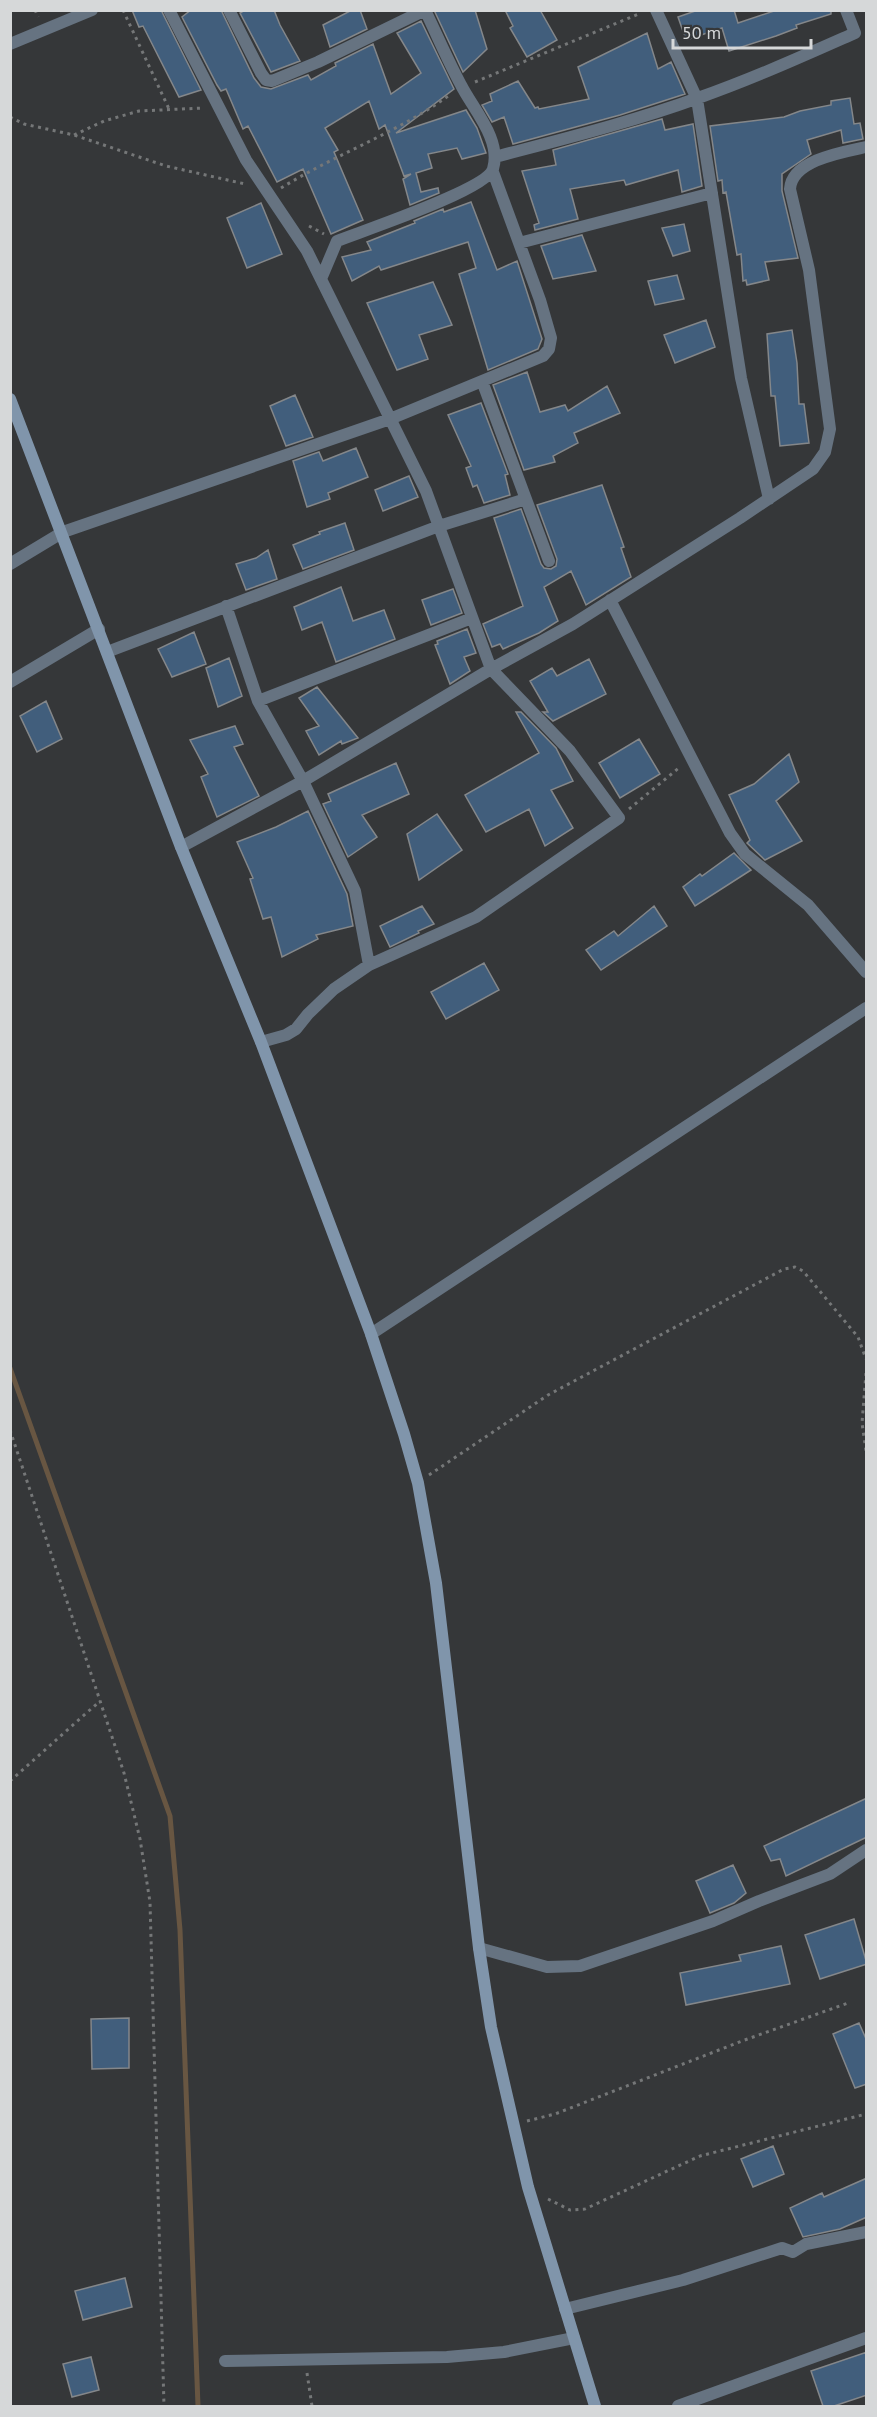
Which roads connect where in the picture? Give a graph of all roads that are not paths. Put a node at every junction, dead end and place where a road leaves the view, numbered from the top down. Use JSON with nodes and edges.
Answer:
{"nodes":[{"id":1,"x":92,"y":10,"type":"edge"},
{"id":2,"x":169,"y":10,"type":"edge"},
{"id":3,"x":229,"y":10,"type":"edge"},
{"id":4,"x":656,"y":10,"type":"edge"},
{"id":5,"x":846,"y":10,"type":"edge"},
{"id":6,"x":10,"y":44,"type":"edge"},
{"id":7,"x":697,"y":99,"type":"junction"},
{"id":8,"x":867,"y":147,"type":"edge"},
{"id":9,"x":495,"y":157,"type":"junction"},
{"id":10,"x":493,"y":172,"type":"junction"},
{"id":11,"x":712,"y":193,"type":"junction"},
{"id":12,"x":519,"y":243,"type":"junction"},
{"id":13,"x":321,"y":279,"type":"junction"},
{"id":14,"x":482,"y":381,"type":"junction"},
{"id":15,"x":10,"y":399,"type":"edge"},
{"id":16,"x":390,"y":419,"type":"junction"},
{"id":17,"x":526,"y":499,"type":"junction"},
{"id":18,"x":769,"y":499,"type":"junction"},
{"id":19,"x":439,"y":526,"type":"junction"},
{"id":20,"x":63,"y":532,"type":"junction"},
{"id":21,"x":549,"y":561,"type":"dead end"},
{"id":22,"x":10,"y":564,"type":"edge"},
{"id":23,"x":610,"y":600,"type":"junction"},
{"id":24,"x":226,"y":606,"type":"junction"},
{"id":25,"x":472,"y":618,"type":"junction"},
{"id":26,"x":99,"y":629,"type":"junction"},
{"id":27,"x":107,"y":652,"type":"junction"},
{"id":28,"x":490,"y":669,"type":"junction"},
{"id":29,"x":10,"y":682,"type":"edge"},
{"id":30,"x":258,"y":701,"type":"junction"},
{"id":31,"x":303,"y":781,"type":"junction"},
{"id":32,"x":181,"y":847,"type":"junction"},
{"id":33,"x":369,"y":965,"type":"junction"},
{"id":34,"x":867,"y":972,"type":"edge"},
{"id":35,"x":867,"y":1008,"type":"edge"},
{"id":36,"x":261,"y":1042,"type":"junction"},
{"id":37,"x":371,"y":1334,"type":"junction"},
{"id":38,"x":867,"y":1850,"type":"edge"},
{"id":39,"x":479,"y":1948,"type":"junction"},
{"id":40,"x":867,"y":2232,"type":"edge"},
{"id":41,"x":565,"y":2309,"type":"junction"},
{"id":42,"x":574,"y":2338,"type":"junction"},
{"id":43,"x":867,"y":2338,"type":"edge"},
{"id":44,"x":225,"y":2361,"type":"dead end"},
{"id":45,"x":595,"y":2406,"type":"edge"},
{"id":46,"x":678,"y":2406,"type":"edge"}],
"edges":[{"from":1,"to":6,"type":"street"},
{"from":2,"to":13,"type":"street"},
{"from":3,"to":9,"type":"street"},
{"from":4,"to":7,"type":"street"},
{"from":5,"to":7,"type":"street"},
{"from":7,"to":9,"type":"street"},
{"from":7,"to":11,"type":"street"},
{"from":8,"to":18,"type":"street"},
{"from":9,"to":10,"type":"street"},
{"from":10,"to":12,"type":"street"},
{"from":10,"to":13,"type":"street"},
{"from":11,"to":12,"type":"street"},
{"from":11,"to":18,"type":"street"},
{"from":12,"to":14,"type":"street"},
{"from":13,"to":16,"type":"street"},
{"from":14,"to":16,"type":"street"},
{"from":14,"to":17,"type":"street"},
{"from":15,"to":20,"type":"street"},
{"from":16,"to":19,"type":"street"},
{"from":16,"to":20,"type":"street"},
{"from":17,"to":19,"type":"street"},
{"from":17,"to":21,"type":"street"},
{"from":18,"to":23,"type":"street"},
{"from":19,"to":24,"type":"street"},
{"from":19,"to":25,"type":"street"},
{"from":20,"to":22,"type":"street"},
{"from":20,"to":26,"type":"street"},
{"from":23,"to":28,"type":"street"},
{"from":23,"to":34,"type":"street"},
{"from":24,"to":27,"type":"street"},
{"from":24,"to":30,"type":"street"},
{"from":25,"to":28,"type":"street"},
{"from":25,"to":30,"type":"street"},
{"from":26,"to":27,"type":"street"},
{"from":26,"to":29,"type":"street"},
{"from":27,"to":32,"type":"street"},
{"from":28,"to":31,"type":"street"},
{"from":28,"to":33,"type":"street"},
{"from":30,"to":31,"type":"street"},
{"from":31,"to":32,"type":"street"},
{"from":31,"to":33,"type":"street"},
{"from":32,"to":36,"type":"street"},
{"from":33,"to":36,"type":"street"},
{"from":35,"to":37,"type":"street"},
{"from":36,"to":37,"type":"street"},
{"from":37,"to":39,"type":"street"},
{"from":38,"to":39,"type":"street"},
{"from":39,"to":41,"type":"street"},
{"from":40,"to":41,"type":"street"},
{"from":41,"to":42,"type":"street"},
{"from":42,"to":44,"type":"street"},
{"from":42,"to":45,"type":"street"},
{"from":43,"to":46,"type":"street"}]}
